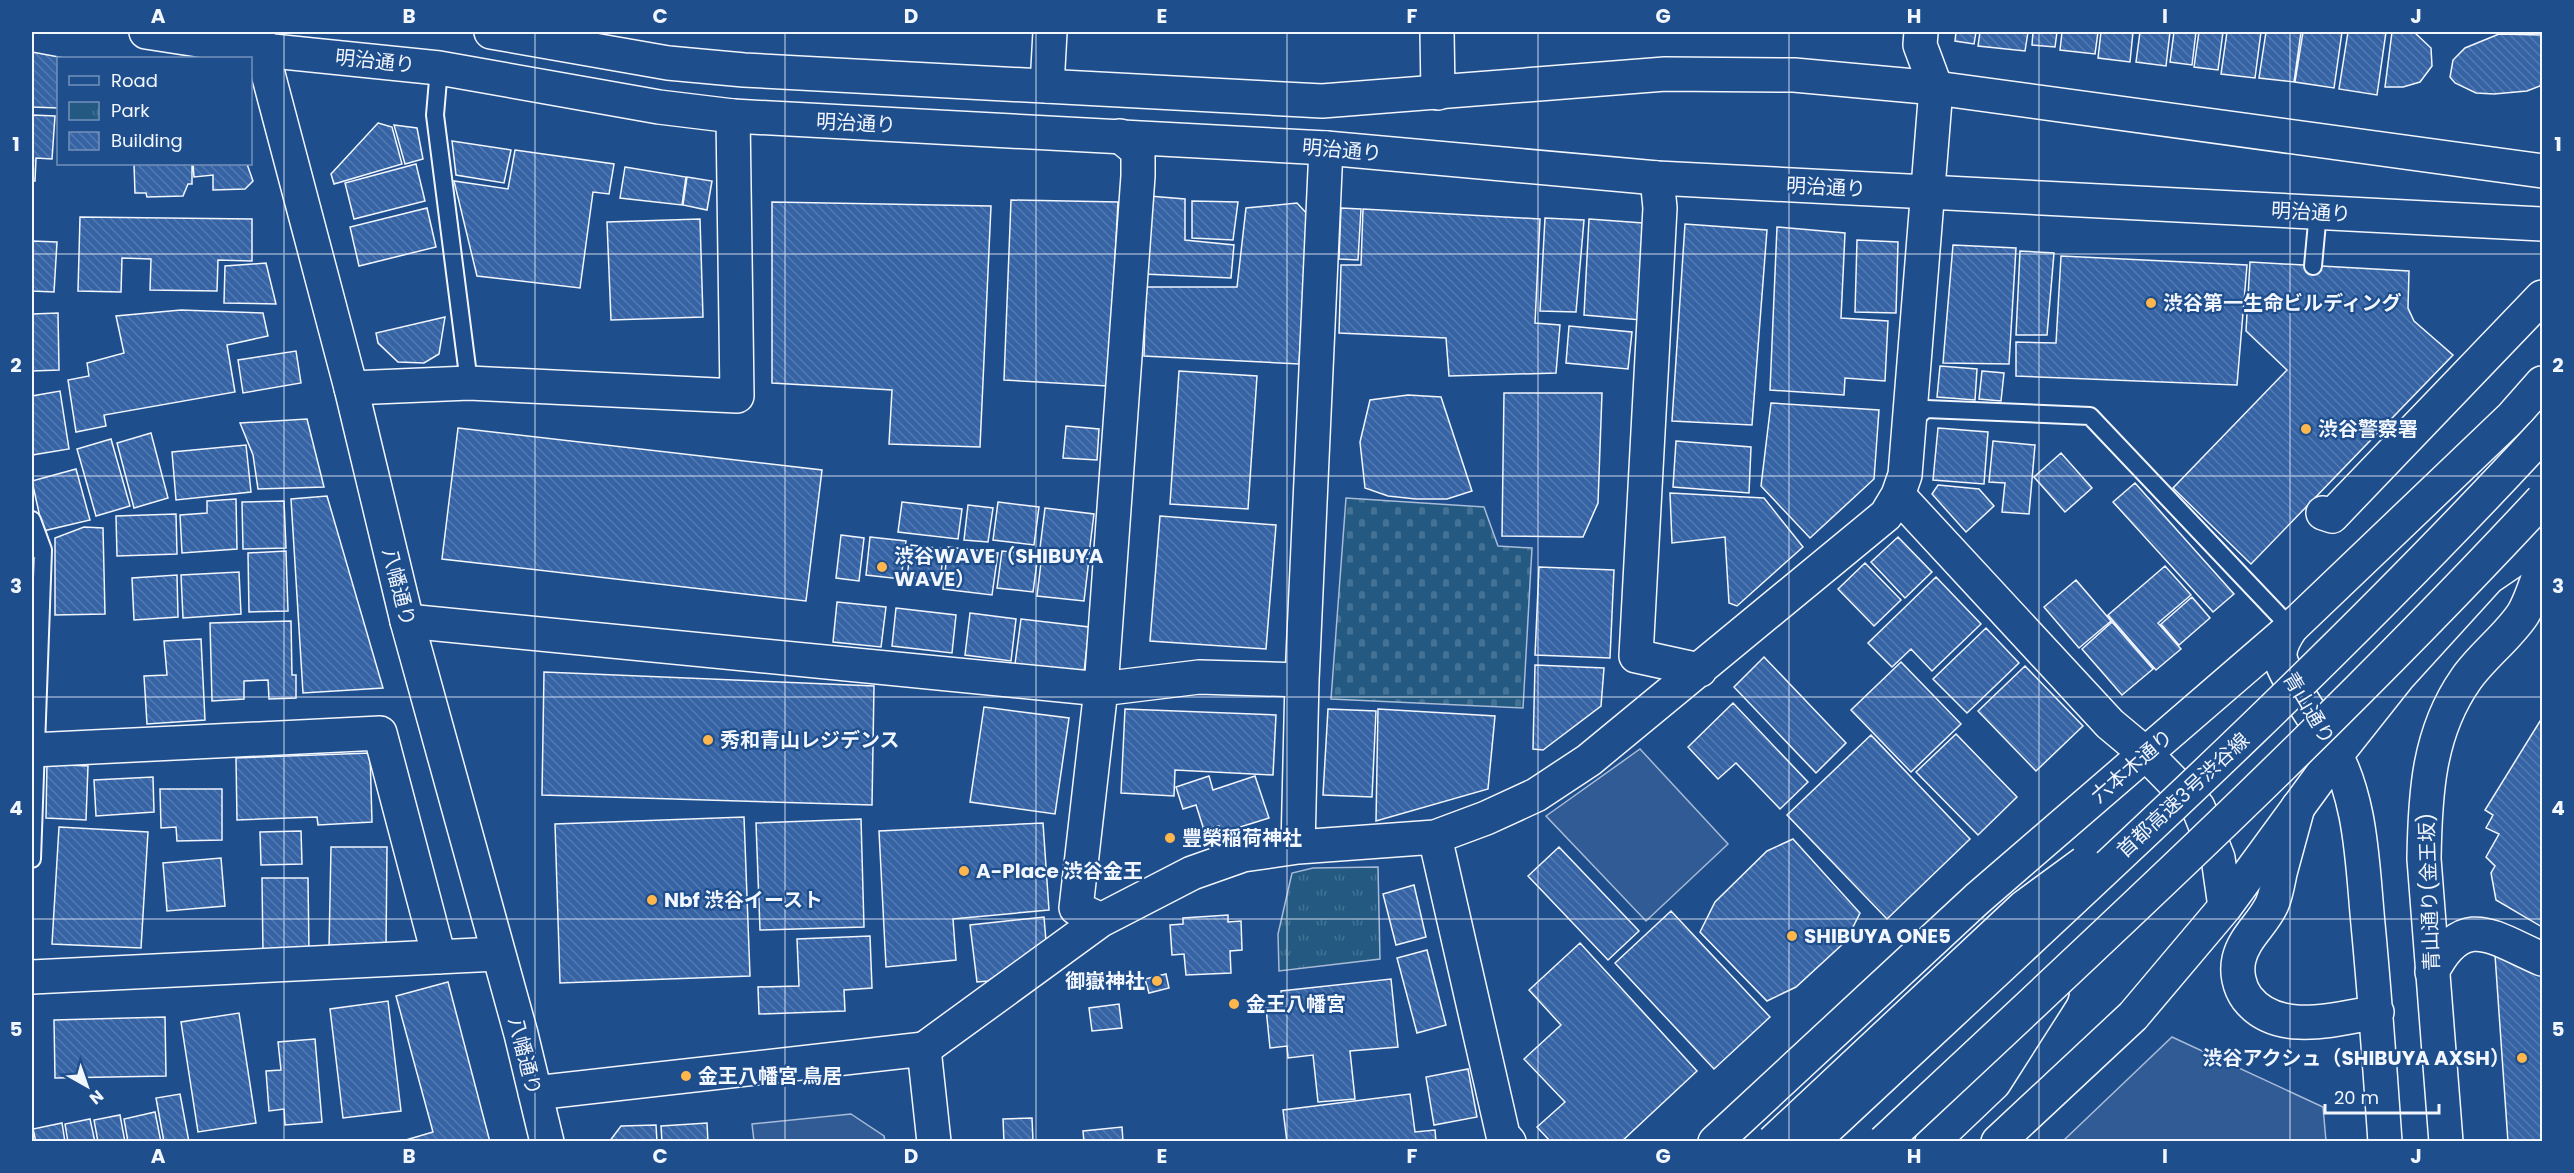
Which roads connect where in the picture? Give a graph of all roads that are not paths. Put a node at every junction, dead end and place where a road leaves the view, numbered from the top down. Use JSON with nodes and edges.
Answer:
{"nodes":[{"id":1,"x":146,"y":32,"type":"edge"},
{"id":2,"x":491,"y":32,"type":"edge"},
{"id":3,"x":1050,"y":32,"type":"edge"},
{"id":4,"x":1437,"y":32,"type":"edge"},
{"id":5,"x":1921,"y":32,"type":"edge"},
{"id":6,"x":266,"y":38,"type":"edge"},
{"id":7,"x":439,"y":68,"type":"junction"},
{"id":8,"x":1047,"y":86,"type":"junction"},
{"id":9,"x":1936,"y":88,"type":"junction"},
{"id":10,"x":1438,"y":93,"type":"junction"},
{"id":11,"x":734,"y":116,"type":"junction"},
{"id":12,"x":1120,"y":136,"type":"junction"},
{"id":13,"x":1326,"y":148,"type":"junction"},
{"id":14,"x":2542,"y":171,"type":"edge"},
{"id":15,"x":1657,"y":178,"type":"junction"},
{"id":16,"x":1927,"y":191,"type":"junction"},
{"id":17,"x":2318,"y":212,"type":"junction"},
{"id":18,"x":2542,"y":224,"type":"edge"},
{"id":19,"x":2313,"y":266,"type":"dead end"},
{"id":20,"x":2542,"y":297,"type":"edge"},
{"id":21,"x":469,"y":383,"type":"junction"},
{"id":22,"x":2542,"y":383,"type":"edge"},
{"id":23,"x":351,"y":388,"type":"junction"},
{"id":24,"x":1908,"y":424,"type":"junction"},
{"id":25,"x":2542,"y":435,"type":"edge"},
{"id":26,"x":1898,"y":495,"type":"junction"},
{"id":27,"x":2542,"y":500,"type":"edge"},
{"id":28,"x":2328,"y":515,"type":"dead end"},
{"id":29,"x":32,"y":520,"type":"edge"},
{"id":30,"x":2542,"y":541,"type":"edge"},
{"id":31,"x":37,"y":549,"type":"edge"},
{"id":32,"x":2542,"y":568,"type":"edge"},
{"id":33,"x":407,"y":621,"type":"junction"},
{"id":34,"x":2291,"y":628,"type":"junction"},
{"id":35,"x":1700,"y":670,"type":"junction"},
{"id":36,"x":1302,"y":680,"type":"junction"},
{"id":37,"x":1101,"y":689,"type":"junction"},
{"id":38,"x":33,"y":750,"type":"edge"},
{"id":39,"x":2146,"y":754,"type":"junction"},
{"id":40,"x":2337,"y":754,"type":"junction"},
{"id":41,"x":2216,"y":764,"type":"junction"},
{"id":42,"x":2298,"y":807,"type":"junction"},
{"id":43,"x":1435,"y":837,"type":"junction"},
{"id":44,"x":1298,"y":847,"type":"junction"},
{"id":45,"x":32,"y":859,"type":"edge"},
{"id":46,"x":2225,"y":907,"type":"junction"},
{"id":47,"x":1101,"y":920,"type":"junction"},
{"id":48,"x":497,"y":954,"type":"junction"},
{"id":49,"x":439,"y":957,"type":"junction"},
{"id":50,"x":2542,"y":959,"type":"edge"},
{"id":51,"x":2432,"y":972,"type":"junction"},
{"id":52,"x":2062,"y":976,"type":"junction"},
{"id":53,"x":32,"y":977,"type":"edge"},
{"id":54,"x":2377,"y":1012,"type":"junction"},
{"id":55,"x":924,"y":1049,"type":"junction"},
{"id":56,"x":535,"y":1093,"type":"junction"},
{"id":57,"x":547,"y":1142,"type":"edge"},
{"id":58,"x":934,"y":1142,"type":"edge"},
{"id":59,"x":1509,"y":1142,"type":"edge"},
{"id":60,"x":1715,"y":1142,"type":"edge"},
{"id":61,"x":1773,"y":1142,"type":"edge"},
{"id":62,"x":1812,"y":1142,"type":"edge"},
{"id":63,"x":1884,"y":1142,"type":"edge"},
{"id":64,"x":1932,"y":1142,"type":"edge"},
{"id":65,"x":1998,"y":1142,"type":"edge"},
{"id":66,"x":2385,"y":1142,"type":"edge"},
{"id":67,"x":2445,"y":1142,"type":"edge"}],
"edges":[{"from":1,"to":6,"type":"main road","name":"明治通り"},
{"from":2,"to":8,"type":"main road"},
{"from":3,"to":8,"type":"main road"},
{"from":4,"to":10,"type":"main road"},
{"from":5,"to":9,"type":"main road"},
{"from":6,"to":7,"type":"main road","name":"明治通り"},
{"from":6,"to":23,"type":"main road","name":"八幡通り"},
{"from":7,"to":11,"type":"main road","name":"明治通り"},
{"from":7,"to":21,"type":"lane"},
{"from":8,"to":10,"type":"main road"},
{"from":9,"to":10,"type":"main road"},
{"from":9,"to":14,"type":"main road"},
{"from":9,"to":16,"type":"main road"},
{"from":11,"to":12,"type":"main road","name":"明治通り"},
{"from":11,"to":21,"type":"main road"},
{"from":12,"to":13,"type":"main road","name":"明治通り"},
{"from":12,"to":37,"type":"main road"},
{"from":13,"to":15,"type":"main road","name":"明治通り"},
{"from":13,"to":36,"type":"main road"},
{"from":15,"to":16,"type":"main road","name":"明治通り"},
{"from":15,"to":35,"type":"main road"},
{"from":16,"to":17,"type":"main road","name":"明治通り"},
{"from":16,"to":24,"type":"main road"},
{"from":17,"to":18,"type":"main road","name":"明治通り"},
{"from":17,"to":19,"type":"lane"},
{"from":20,"to":28,"type":"main road"},
{"from":21,"to":23,"type":"main road"},
{"from":22,"to":34,"type":"main road","name":"六本木通り"},
{"from":23,"to":33,"type":"main road","name":"八幡通り"},
{"from":24,"to":26,"type":"main road"},
{"from":24,"to":34,"type":"lane"},
{"from":25,"to":41,"type":"main road","name":"首都高速3号渋谷線","bridge":true},
{"from":26,"to":35,"type":"main road"},
{"from":26,"to":39,"type":"main road"},
{"from":27,"to":52,"type":"main road","bridge":true},
{"from":29,"to":31,"type":"lane"},
{"from":30,"to":40,"type":"main road"},
{"from":31,"to":38,"type":"lane"},
{"from":32,"to":51,"type":"main road","name":"青山通り(金王坂)"},
{"from":33,"to":37,"type":"main road"},
{"from":33,"to":48,"type":"main road","name":"八幡通り"},
{"from":34,"to":39,"type":"main road","name":"六本木通り"},
{"from":34,"to":40,"type":"main road","name":"青山通り"},
{"from":35,"to":43,"type":"main road"},
{"from":36,"to":37,"type":"main road"},
{"from":36,"to":44,"type":"main road"},
{"from":37,"to":47,"type":"main road"},
{"from":38,"to":45,"type":"lane"},
{"from":38,"to":49,"type":"main road"},
{"from":39,"to":46,"type":"main road"},
{"from":39,"to":60,"type":"main road","name":"六本木通り"},
{"from":40,"to":42,"type":"main road"},
{"from":40,"to":54,"type":"main road"},
{"from":41,"to":61,"type":"main road","bridge":true},
{"from":41,"to":62,"type":"main road","name":"首都高速3号渋谷線","bridge":true},
{"from":42,"to":46,"type":"main road"},
{"from":42,"to":54,"type":"main road"},
{"from":43,"to":44,"type":"main road"},
{"from":43,"to":59,"type":"main road"},
{"from":44,"to":47,"type":"main road"},
{"from":46,"to":65,"type":"main road"},
{"from":47,"to":55,"type":"main road"},
{"from":48,"to":49,"type":"main road"},
{"from":48,"to":56,"type":"main road","name":"八幡通り"},
{"from":49,"to":53,"type":"main road"},
{"from":50,"to":51,"type":"main road"},
{"from":51,"to":67,"type":"main road","name":"青山通り(金王坂)"},
{"from":52,"to":63,"type":"main road","bridge":true},
{"from":52,"to":64,"type":"main road","bridge":true},
{"from":54,"to":66,"type":"main road"},
{"from":55,"to":56,"type":"main road"},
{"from":55,"to":58,"type":"main road"},
{"from":56,"to":57,"type":"main road","name":"八幡通り"}]}
